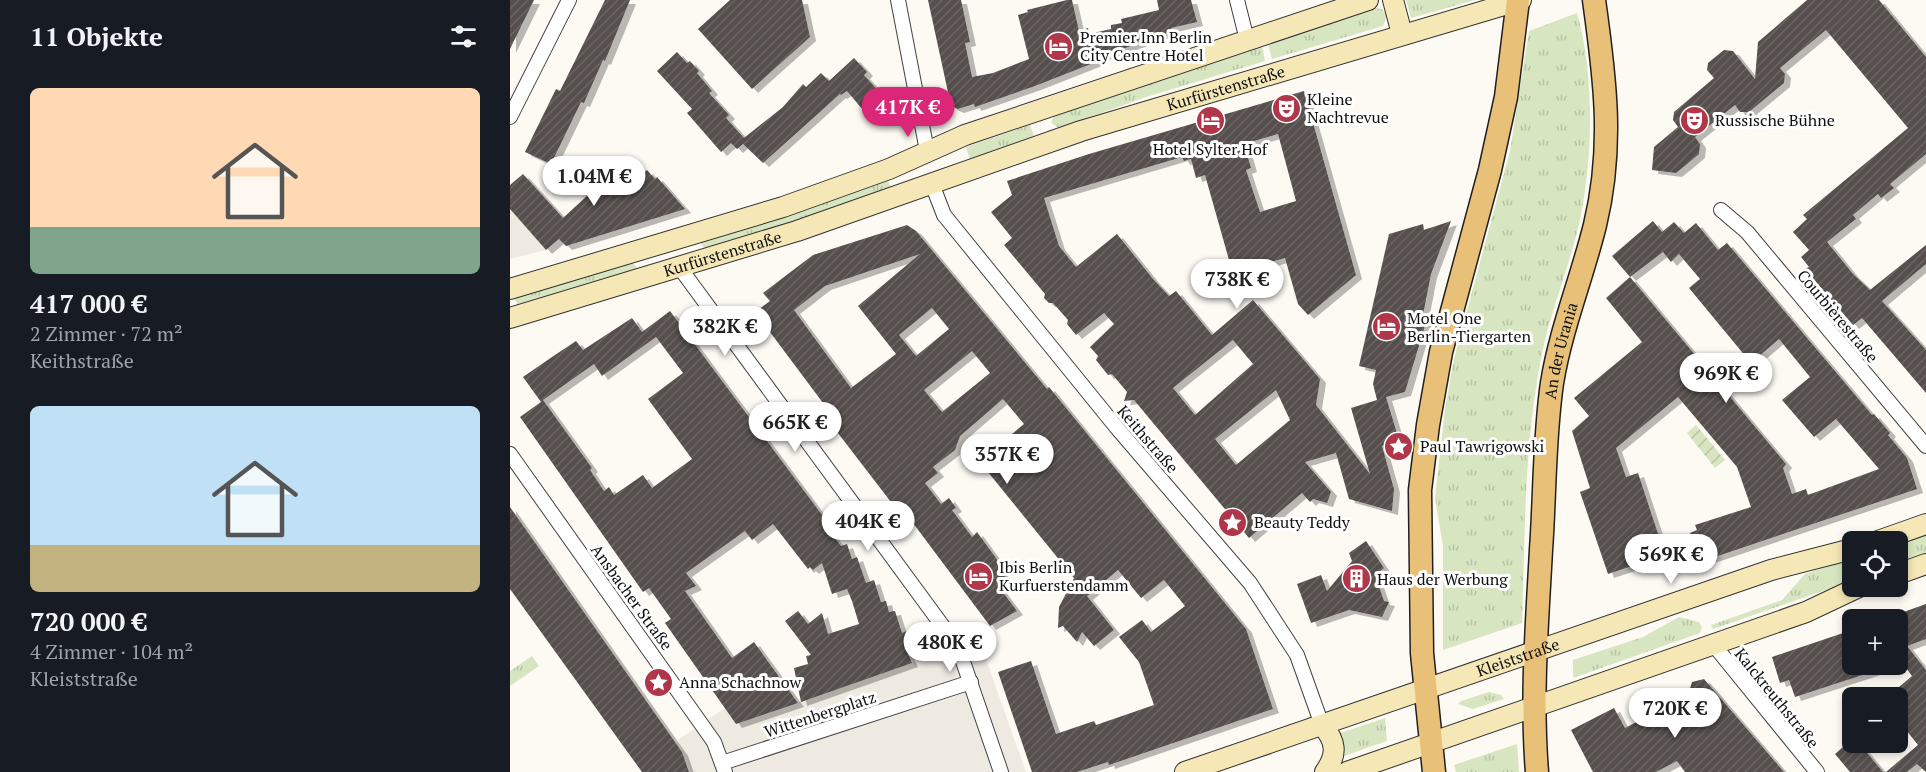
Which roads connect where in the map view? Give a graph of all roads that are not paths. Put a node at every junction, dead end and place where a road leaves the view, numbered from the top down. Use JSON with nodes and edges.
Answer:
{"nodes":[{"id":1,"x":568,"y":0,"type":"edge"},
{"id":2,"x":898,"y":0,"type":"edge"},
{"id":3,"x":1237,"y":0,"type":"edge"},
{"id":4,"x":1368,"y":0,"type":"edge"},
{"id":5,"x":1393,"y":0,"type":"edge"},
{"id":6,"x":1519,"y":0,"type":"edge"},
{"id":7,"x":1594,"y":0,"type":"edge"},
{"id":8,"x":1402,"y":34,"type":"junction"},
{"id":9,"x":1247,"y":40,"type":"junction"},
{"id":10,"x":510,"y":117,"type":"edge"},
{"id":11,"x":927,"y":152,"type":"junction"},
{"id":12,"x":932,"y":184,"type":"junction"},
{"id":13,"x":1721,"y":210,"type":"dead end"},
{"id":14,"x":663,"y":244,"type":"junction"},
{"id":15,"x":680,"y":268,"type":"junction"},
{"id":16,"x":510,"y":289,"type":"edge"},
{"id":17,"x":510,"y":318,"type":"edge"},
{"id":18,"x":1926,"y":446,"type":"edge"},
{"id":19,"x":510,"y":454,"type":"edge"},
{"id":20,"x":1926,"y":524,"type":"edge"},
{"id":21,"x":1906,"y":531,"type":"edge"},
{"id":22,"x":1842,"y":552,"type":"edge"},
{"id":23,"x":1926,"y":564,"type":"edge"},
{"id":24,"x":1908,"y":570,"type":"edge"},
{"id":25,"x":1842,"y":595,"type":"edge"},
{"id":26,"x":1713,"y":644,"type":"junction"},
{"id":27,"x":1536,"y":651,"type":"junction"},
{"id":28,"x":970,"y":682,"type":"junction"},
{"id":29,"x":1425,"y":689,"type":"junction"},
{"id":30,"x":1534,"y":706,"type":"junction"},
{"id":31,"x":1322,"y":725,"type":"junction"},
{"id":32,"x":1430,"y":742,"type":"junction"},
{"id":33,"x":724,"y":768,"type":"edge"},
{"id":34,"x":1001,"y":772,"type":"edge"},
{"id":35,"x":1185,"y":772,"type":"edge"},
{"id":36,"x":1325,"y":772,"type":"edge"},
{"id":37,"x":1347,"y":772,"type":"edge"},
{"id":38,"x":1434,"y":772,"type":"edge"},
{"id":39,"x":1538,"y":772,"type":"edge"},
{"id":40,"x":1817,"y":772,"type":"edge"}],
"edges":[{"from":1,"to":10,"type":"street"},
{"from":2,"to":11,"type":"street"},
{"from":3,"to":9,"type":"street"},
{"from":4,"to":9,"type":"main road","name":"Kurfürstenstraße"},
{"from":5,"to":8,"type":"main road"},
{"from":6,"to":8,"type":"main road","name":"Kurfürstenstraße"},
{"from":6,"to":29,"type":"main road"},
{"from":7,"to":27,"type":"main road","name":"An der Urania"},
{"from":8,"to":12,"type":"main road","name":"Kurfürstenstraße"},
{"from":9,"to":11,"type":"main road","name":"Kurfürstenstraße"},
{"from":11,"to":12,"type":"main road"},
{"from":11,"to":14,"type":"main road","name":"Kurfürstenstraße"},
{"from":12,"to":15,"type":"main road","name":"Kurfürstenstraße"},
{"from":12,"to":31,"type":"street","name":"Keithstraße"},
{"from":13,"to":18,"type":"street","name":"Courbièrestraße"},
{"from":14,"to":15,"type":"main road"},
{"from":14,"to":16,"type":"main road","name":"Kurfürstenstraße"},
{"from":15,"to":17,"type":"main road","name":"Kurfürstenstraße"},
{"from":15,"to":28,"type":"street"},
{"from":19,"to":33,"type":"street","name":"Ansbacher Straße"},
{"from":20,"to":21,"type":"main road"},
{"from":22,"to":27,"type":"main road","name":"Kleiststraße"},
{"from":23,"to":24,"type":"main road"},
{"from":25,"to":26,"type":"main road"},
{"from":26,"to":30,"type":"main road"},
{"from":26,"to":40,"type":"street","name":"Kalckreuthstraße"},
{"from":27,"to":29,"type":"main road","name":"Kleiststraße"},
{"from":27,"to":30,"type":"main road","name":"An der Urania"},
{"from":28,"to":33,"type":"street","name":"Wittenbergplatz"},
{"from":28,"to":34,"type":"street"},
{"from":29,"to":31,"type":"main road","name":"Kleiststraße"},
{"from":29,"to":32,"type":"main road"},
{"from":30,"to":32,"type":"main road"},
{"from":30,"to":39,"type":"main road","name":"An der Urania"},
{"from":31,"to":35,"type":"main road","name":"Kleiststraße"},
{"from":31,"to":36,"type":"main road"},
{"from":32,"to":37,"type":"main road"},
{"from":32,"to":38,"type":"main road"}]}
